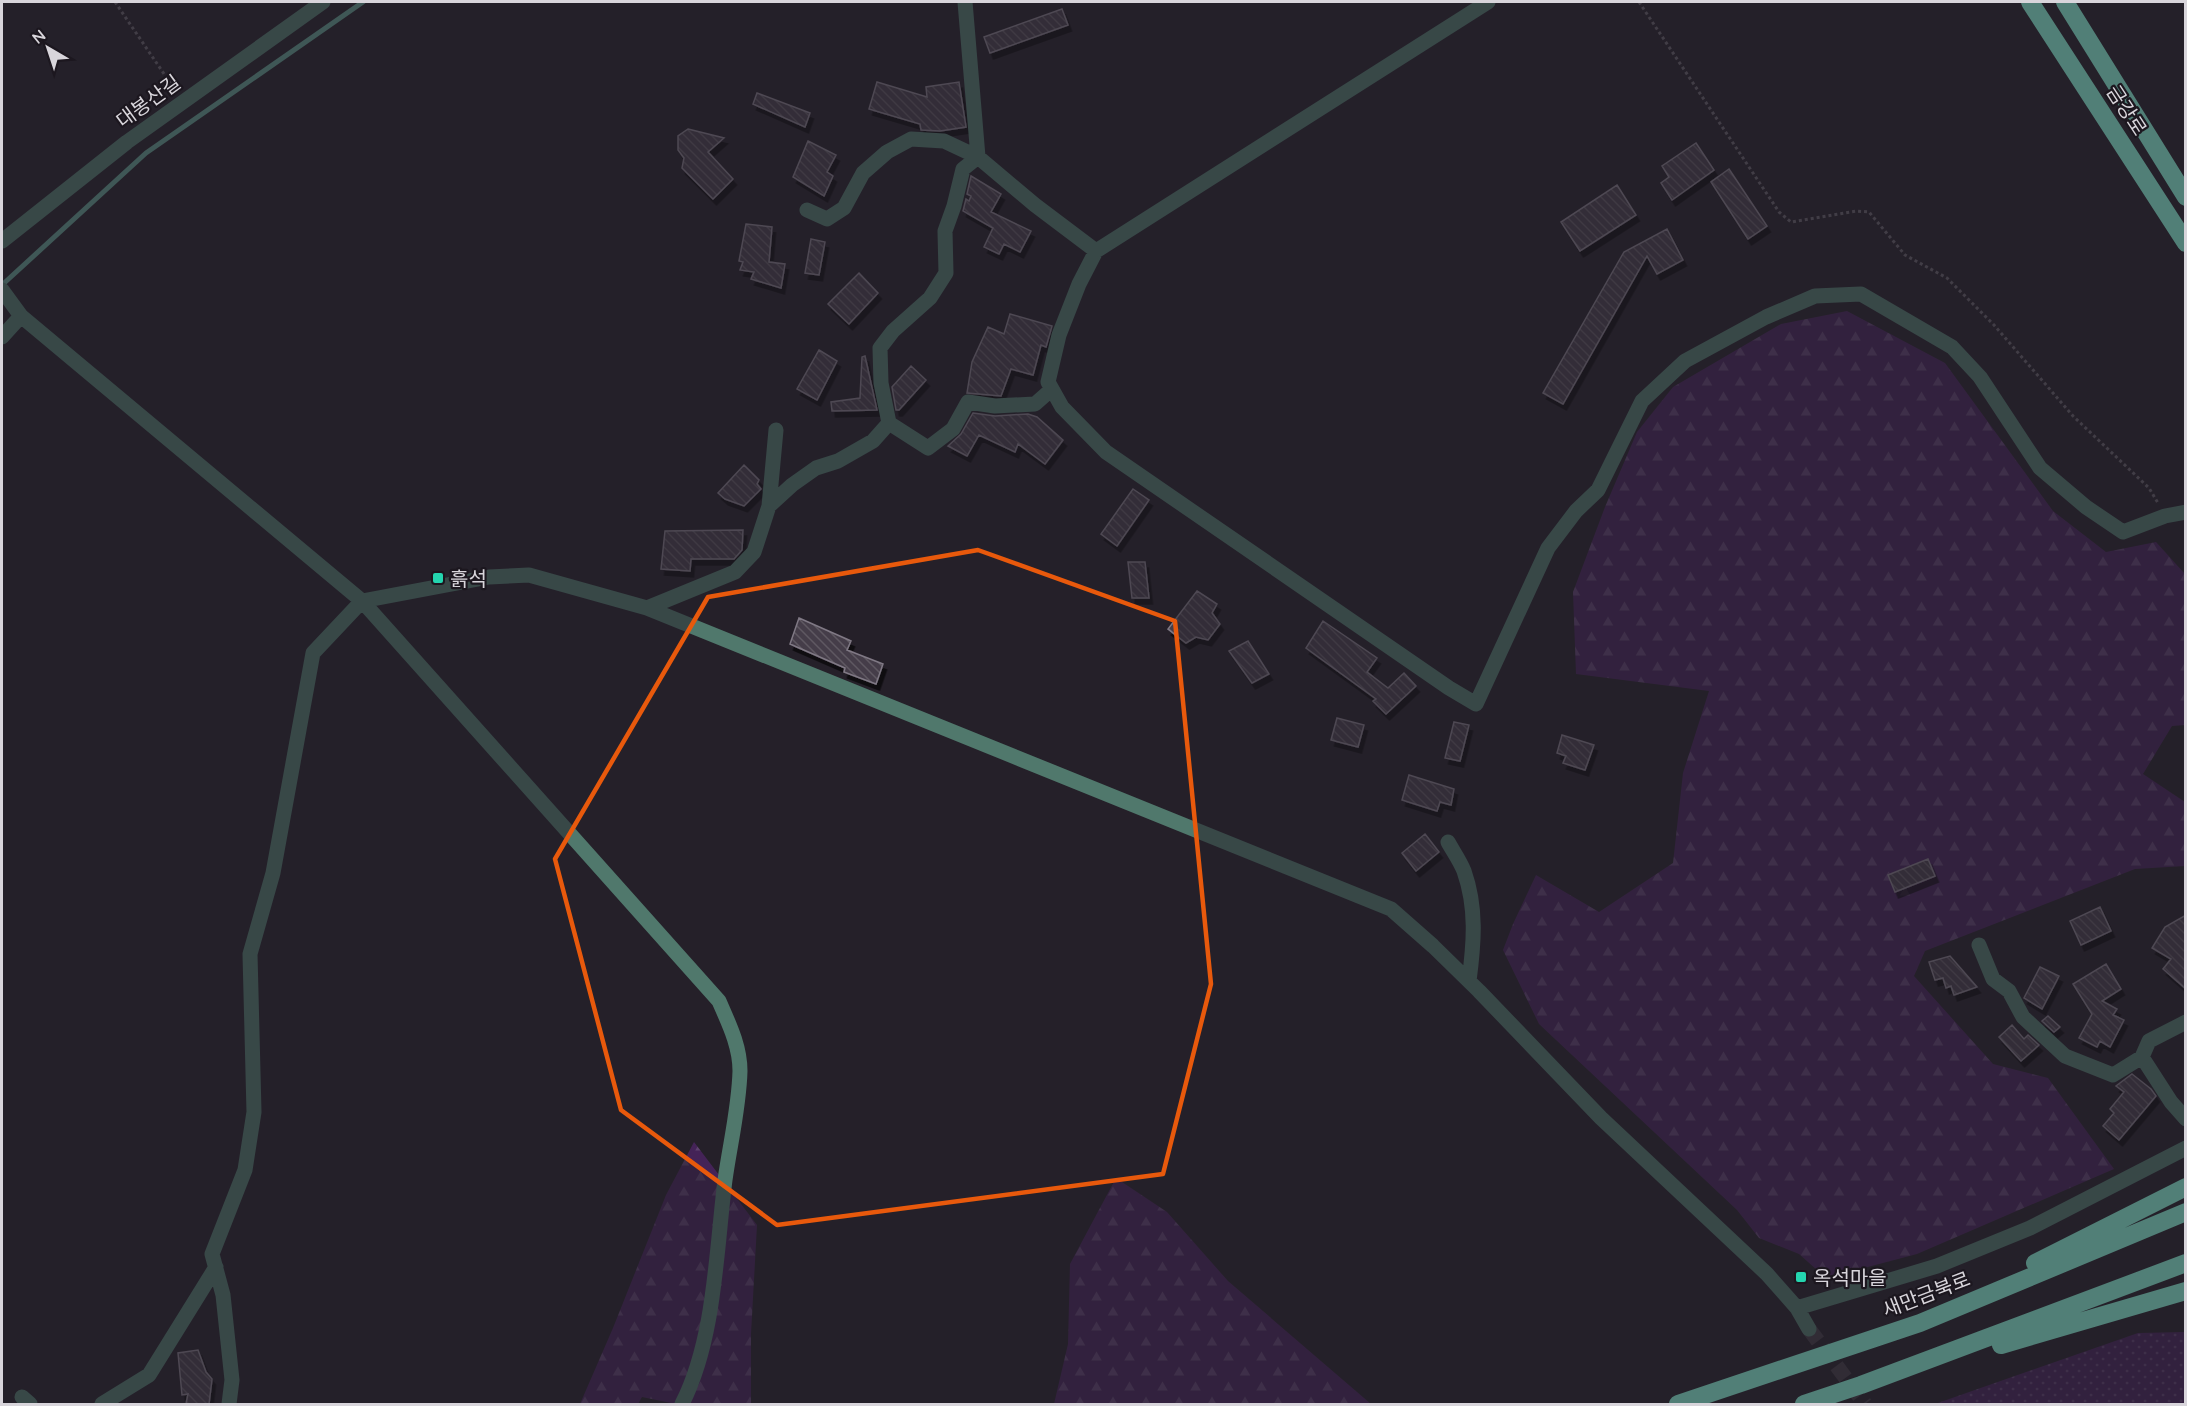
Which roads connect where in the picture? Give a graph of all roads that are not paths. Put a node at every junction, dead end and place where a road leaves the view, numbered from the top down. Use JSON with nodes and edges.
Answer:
{"nodes":[{"id":1,"x":323,"y":2,"type":"edge"},
{"id":2,"x":964,"y":2,"type":"edge"},
{"id":3,"x":1488,"y":2,"type":"edge"},
{"id":4,"x":2030,"y":2,"type":"edge"},
{"id":5,"x":2064,"y":2,"type":"edge"},
{"id":6,"x":978,"y":157,"type":"junction"},
{"id":7,"x":2186,"y":197,"type":"edge"},
{"id":8,"x":807,"y":210,"type":"dead end"},
{"id":9,"x":2,"y":241,"type":"edge"},
{"id":10,"x":2186,"y":243,"type":"edge"},
{"id":11,"x":1096,"y":251,"type":"junction"},
{"id":12,"x":4,"y":294,"type":"edge"},
{"id":13,"x":21,"y":316,"type":"junction"},
{"id":14,"x":2,"y":337,"type":"edge"},
{"id":15,"x":1052,"y":389,"type":"junction"},
{"id":16,"x":889,"y":423,"type":"junction"},
{"id":17,"x":776,"y":430,"type":"dead end"},
{"id":18,"x":770,"y":506,"type":"junction"},
{"id":19,"x":2186,"y":512,"type":"edge"},
{"id":20,"x":362,"y":601,"type":"junction"},
{"id":21,"x":647,"y":608,"type":"junction"},
{"id":22,"x":1448,"y":842,"type":"dead end"},
{"id":23,"x":1979,"y":945,"type":"dead end"},
{"id":24,"x":1469,"y":981,"type":"junction"},
{"id":25,"x":2186,"y":1022,"type":"edge"},
{"id":26,"x":2142,"y":1057,"type":"junction"},
{"id":27,"x":2186,"y":1119,"type":"edge"},
{"id":28,"x":2186,"y":1148,"type":"edge"},
{"id":29,"x":2186,"y":1187,"type":"edge"},
{"id":30,"x":2186,"y":1212,"type":"edge"},
{"id":31,"x":2186,"y":1263,"type":"edge"},
{"id":32,"x":216,"y":1267,"type":"junction"},
{"id":33,"x":2186,"y":1291,"type":"edge"},
{"id":34,"x":1797,"y":1308,"type":"junction"},
{"id":35,"x":1920,"y":1323,"type":"junction"},
{"id":36,"x":1809,"y":1329,"type":"tunnel mouth"},
{"id":37,"x":1861,"y":1385,"type":"junction"},
{"id":38,"x":102,"y":1404,"type":"edge"},
{"id":39,"x":229,"y":1404,"type":"edge"},
{"id":40,"x":682,"y":1404,"type":"edge"},
{"id":41,"x":1678,"y":1404,"type":"edge"},
{"id":42,"x":1804,"y":1404,"type":"edge"}],
"edges":[{"from":1,"to":9,"type":"street","name":"대봉산길"},
{"from":2,"to":6,"type":"street"},
{"from":3,"to":11,"type":"street"},
{"from":4,"to":10,"type":"highway","name":"금강로"},
{"from":5,"to":7,"type":"highway","name":"금강로"},
{"from":6,"to":8,"type":"street"},
{"from":6,"to":11,"type":"street"},
{"from":6,"to":16,"type":"street"},
{"from":11,"to":15,"type":"street"},
{"from":12,"to":13,"type":"street"},
{"from":13,"to":14,"type":"street"},
{"from":13,"to":20,"type":"street"},
{"from":15,"to":16,"type":"street"},
{"from":15,"to":19,"type":"street"},
{"from":16,"to":18,"type":"street"},
{"from":17,"to":18,"type":"street"},
{"from":18,"to":21,"type":"street"},
{"from":20,"to":21,"type":"street"},
{"from":20,"to":32,"type":"street"},
{"from":20,"to":40,"type":"street"},
{"from":21,"to":24,"type":"street"},
{"from":22,"to":24,"type":"street"},
{"from":23,"to":26,"type":"street"},
{"from":24,"to":34,"type":"street"},
{"from":25,"to":26,"type":"street"},
{"from":26,"to":27,"type":"street"},
{"from":28,"to":34,"type":"street"},
{"from":29,"to":35,"type":"highway"},
{"from":30,"to":35,"type":"highway","name":"새만금북로"},
{"from":31,"to":37,"type":"highway"},
{"from":32,"to":38,"type":"street"},
{"from":32,"to":39,"type":"street"},
{"from":33,"to":37,"type":"highway"},
{"from":34,"to":36,"type":"street"},
{"from":35,"to":41,"type":"highway","name":"새만금북로"},
{"from":37,"to":42,"type":"highway"}]}
